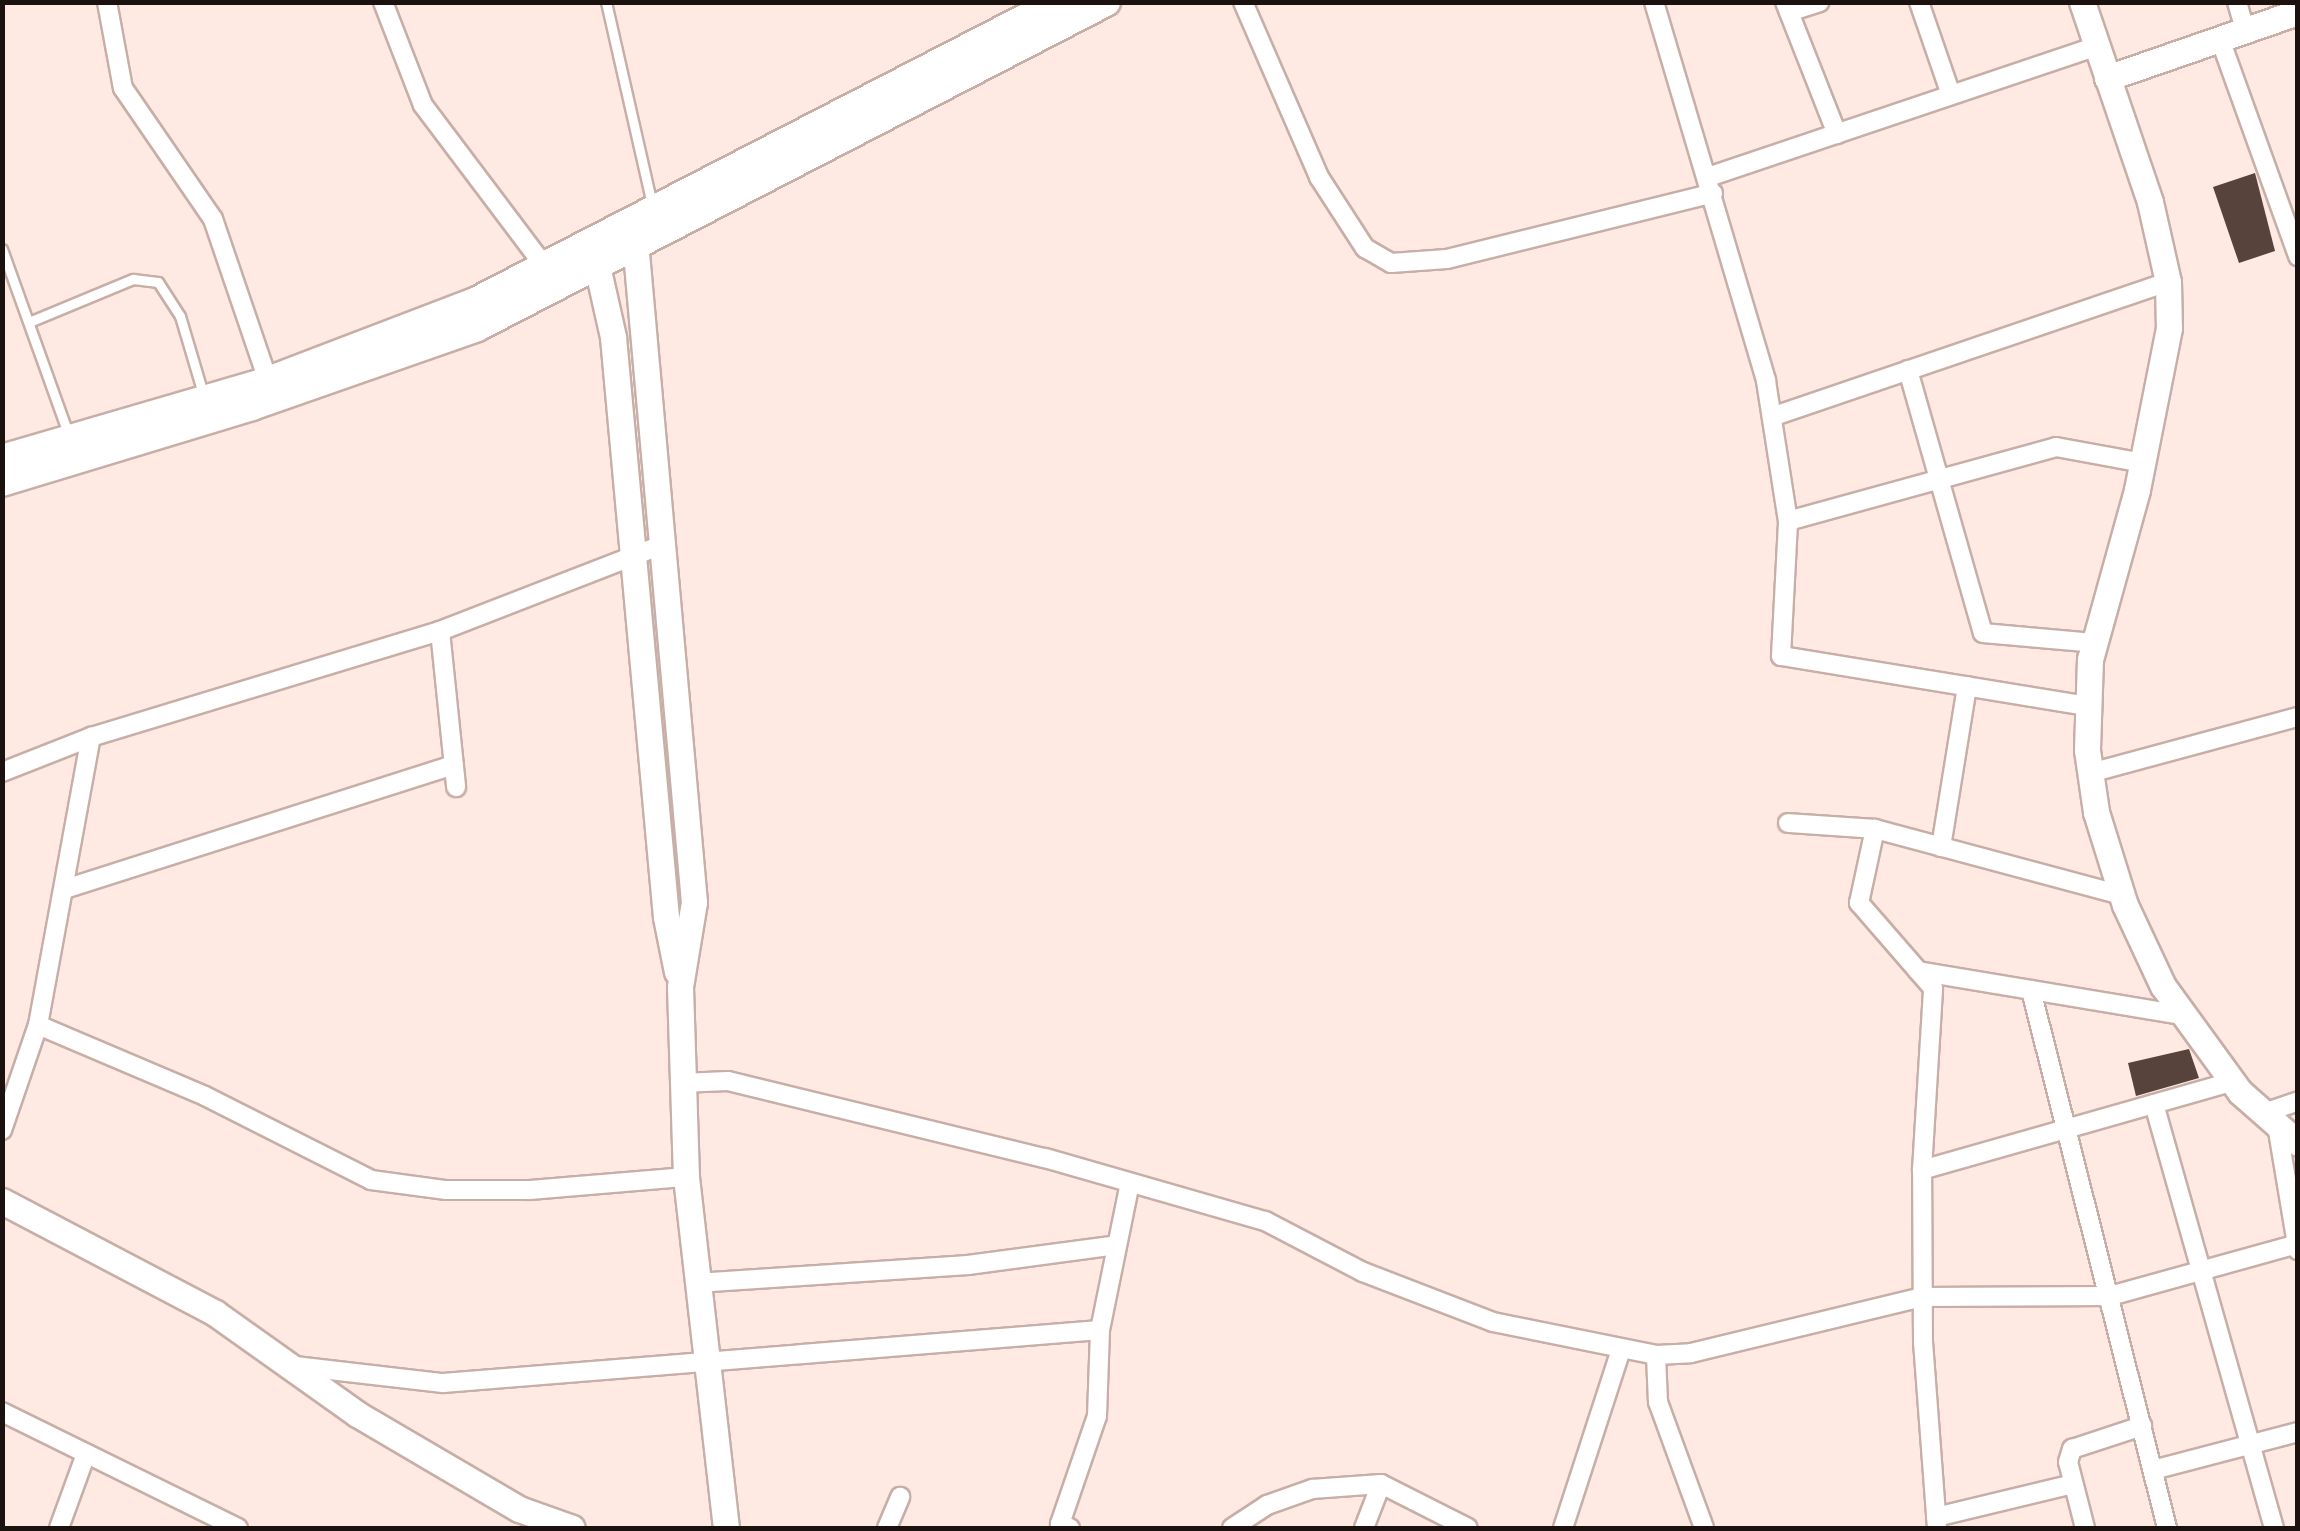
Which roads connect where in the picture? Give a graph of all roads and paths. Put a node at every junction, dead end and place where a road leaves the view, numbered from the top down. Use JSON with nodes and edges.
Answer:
{"nodes":[{"id":1,"x":108,"y":2,"type":"edge"},
{"id":2,"x":383,"y":2,"type":"edge"},
{"id":3,"x":606,"y":2,"type":"edge"},
{"id":4,"x":1057,"y":2,"type":"edge"},
{"id":5,"x":1106,"y":2,"type":"edge"},
{"id":6,"x":1243,"y":2,"type":"edge"},
{"id":7,"x":1654,"y":2,"type":"edge"},
{"id":8,"x":1819,"y":2,"type":"edge"},
{"id":9,"x":1919,"y":2,"type":"edge"},
{"id":10,"x":2082,"y":2,"type":"edge"},
{"id":11,"x":2237,"y":2,"type":"edge"},
{"id":12,"x":1787,"y":7,"type":"edge"},
{"id":13,"x":2298,"y":12,"type":"edge"},
{"id":14,"x":2245,"y":30,"type":"junction"},
{"id":15,"x":2220,"y":39,"type":"junction"},
{"id":16,"x":2097,"y":46,"type":"junction"},
{"id":17,"x":2107,"y":78,"type":"junction"},
{"id":18,"x":1952,"y":95,"type":"junction"},
{"id":19,"x":1837,"y":134,"type":"junction"},
{"id":20,"x":1711,"y":185,"type":"junction"},
{"id":21,"x":641,"y":228,"type":"junction"},
{"id":22,"x":2,"y":249,"type":"edge"},
{"id":23,"x":595,"y":256,"type":"junction"},
{"id":24,"x":2298,"y":256,"type":"edge"},
{"id":25,"x":546,"y":268,"type":"junction"},
{"id":26,"x":2168,"y":282,"type":"junction"},
{"id":27,"x":29,"y":322,"type":"junction"},
{"id":28,"x":1908,"y":370,"type":"junction"},
{"id":29,"x":268,"y":381,"type":"junction"},
{"id":30,"x":205,"y":400,"type":"junction"},
{"id":31,"x":1774,"y":416,"type":"junction"},
{"id":32,"x":70,"y":438,"type":"junction"},
{"id":33,"x":2,"y":459,"type":"edge"},
{"id":34,"x":2143,"y":463,"type":"junction"},
{"id":35,"x":1941,"y":481,"type":"junction"},
{"id":36,"x":2,"y":482,"type":"edge"},
{"id":37,"x":1788,"y":521,"type":"junction"},
{"id":38,"x":662,"y":544,"type":"junction"},
{"id":39,"x":637,"y":556,"type":"junction"},
{"id":40,"x":440,"y":631,"type":"junction"},
{"id":41,"x":2094,"y":643,"type":"junction"},
{"id":42,"x":1967,"y":686,"type":"junction"},
{"id":43,"x":2087,"y":706,"type":"junction"},
{"id":44,"x":2298,"y":717,"type":"edge"},
{"id":45,"x":91,"y":737,"type":"junction"},
{"id":46,"x":454,"y":766,"type":"junction"},
{"id":47,"x":2,"y":772,"type":"edge"},
{"id":48,"x":2090,"y":773,"type":"junction"},
{"id":49,"x":456,"y":787,"type":"dead end"},
{"id":50,"x":1788,"y":823,"type":"dead end"},
{"id":51,"x":1874,"y":829,"type":"junction"},
{"id":52,"x":1941,"y":847,"type":"junction"},
{"id":53,"x":68,"y":888,"type":"junction"},
{"id":54,"x":2122,"y":895,"type":"junction"},
{"id":55,"x":1918,"y":970,"type":"junction"},
{"id":56,"x":680,"y":986,"type":"junction"},
{"id":57,"x":2031,"y":990,"type":"junction"},
{"id":58,"x":2182,"y":1015,"type":"junction"},
{"id":59,"x":38,"y":1025,"type":"junction"},
{"id":60,"x":2232,"y":1082,"type":"junction"},
{"id":61,"x":681,"y":1083,"type":"junction"},
{"id":62,"x":2298,"y":1101,"type":"edge"},
{"id":63,"x":2154,"y":1104,"type":"junction"},
{"id":64,"x":2271,"y":1119,"type":"junction"},
{"id":65,"x":2,"y":1130,"type":"edge"},
{"id":66,"x":2062,"y":1131,"type":"junction"},
{"id":67,"x":2298,"y":1143,"type":"edge"},
{"id":68,"x":1922,"y":1170,"type":"junction"},
{"id":69,"x":686,"y":1177,"type":"junction"},
{"id":70,"x":1130,"y":1182,"type":"junction"},
{"id":71,"x":2,"y":1201,"type":"edge"},
{"id":72,"x":1117,"y":1246,"type":"junction"},
{"id":73,"x":2297,"y":1246,"type":"edge"},
{"id":74,"x":2200,"y":1269,"type":"junction"},
{"id":75,"x":696,"y":1284,"type":"junction"},
{"id":76,"x":2110,"y":1296,"type":"junction"},
{"id":77,"x":1923,"y":1297,"type":"junction"},
{"id":78,"x":1100,"y":1330,"type":"junction"},
{"id":79,"x":1621,"y":1350,"type":"junction"},
{"id":80,"x":1656,"y":1356,"type":"junction"},
{"id":81,"x":704,"y":1359,"type":"junction"},
{"id":82,"x":294,"y":1366,"type":"junction"},
{"id":83,"x":2,"y":1412,"type":"edge"},
{"id":84,"x":2142,"y":1426,"type":"junction"},
{"id":85,"x":2298,"y":1432,"type":"edge"},
{"id":86,"x":2250,"y":1446,"type":"junction"},
{"id":87,"x":86,"y":1454,"type":"junction"},
{"id":88,"x":2153,"y":1470,"type":"junction"},
{"id":89,"x":1381,"y":1484,"type":"junction"},
{"id":90,"x":2073,"y":1484,"type":"junction"},
{"id":91,"x":900,"y":1497,"type":"dead end"},
{"id":92,"x":1936,"y":1523,"type":"edge"},
{"id":93,"x":220,"y":1524,"type":"edge"},
{"id":94,"x":1063,"y":1527,"type":"edge"},
{"id":95,"x":59,"y":1528,"type":"edge"},
{"id":96,"x":238,"y":1528,"type":"edge"},
{"id":97,"x":572,"y":1528,"type":"edge"},
{"id":98,"x":726,"y":1528,"type":"edge"},
{"id":99,"x":887,"y":1528,"type":"edge"},
{"id":100,"x":1232,"y":1528,"type":"edge"},
{"id":101,"x":1364,"y":1528,"type":"edge"},
{"id":102,"x":1468,"y":1528,"type":"edge"},
{"id":103,"x":1562,"y":1528,"type":"edge"},
{"id":104,"x":1704,"y":1528,"type":"edge"},
{"id":105,"x":2085,"y":1528,"type":"edge"},
{"id":106,"x":2167,"y":1528,"type":"edge"},
{"id":107,"x":2274,"y":1528,"type":"edge"}],
"edges":[{"from":1,"to":29,"type":"street"},
{"from":2,"to":25,"type":"street"},
{"from":3,"to":21,"type":"lane"},
{"from":4,"to":21,"type":"main road"},
{"from":5,"to":21,"type":"main road"},
{"from":6,"to":20,"type":"street"},
{"from":7,"to":20,"type":"street"},
{"from":8,"to":12,"type":"street"},
{"from":9,"to":18,"type":"street"},
{"from":10,"to":16,"type":"street"},
{"from":11,"to":14,"type":"street"},
{"from":12,"to":19,"type":"street"},
{"from":13,"to":14,"type":"street"},
{"from":14,"to":15,"type":"street"},
{"from":15,"to":17,"type":"street"},
{"from":15,"to":24,"type":"street"},
{"from":16,"to":17,"type":"street"},
{"from":16,"to":18,"type":"street"},
{"from":17,"to":26,"type":"street"},
{"from":18,"to":19,"type":"street"},
{"from":19,"to":20,"type":"street"},
{"from":20,"to":31,"type":"street"},
{"from":21,"to":23,"type":"main road"},
{"from":21,"to":38,"type":"street"},
{"from":22,"to":27,"type":"lane"},
{"from":23,"to":25,"type":"main road"},
{"from":23,"to":36,"type":"main road"},
{"from":23,"to":39,"type":"street"},
{"from":25,"to":29,"type":"main road"},
{"from":26,"to":28,"type":"street"},
{"from":26,"to":34,"type":"street"},
{"from":27,"to":30,"type":"lane"},
{"from":27,"to":32,"type":"lane"},
{"from":28,"to":31,"type":"street"},
{"from":28,"to":35,"type":"street"},
{"from":29,"to":30,"type":"main road"},
{"from":30,"to":32,"type":"main road"},
{"from":31,"to":37,"type":"street"},
{"from":32,"to":33,"type":"main road"},
{"from":34,"to":35,"type":"street"},
{"from":34,"to":41,"type":"street"},
{"from":35,"to":37,"type":"street"},
{"from":35,"to":41,"type":"street"},
{"from":37,"to":42,"type":"street"},
{"from":38,"to":39,"type":"street"},
{"from":38,"to":56,"type":"street"},
{"from":39,"to":40,"type":"street"},
{"from":39,"to":56,"type":"street"},
{"from":40,"to":45,"type":"street"},
{"from":40,"to":46,"type":"street"},
{"from":41,"to":43,"type":"street"},
{"from":42,"to":43,"type":"street"},
{"from":42,"to":52,"type":"street"},
{"from":43,"to":48,"type":"street"},
{"from":44,"to":48,"type":"street"},
{"from":45,"to":47,"type":"street"},
{"from":45,"to":53,"type":"street"},
{"from":46,"to":49,"type":"street"},
{"from":46,"to":53,"type":"street"},
{"from":48,"to":54,"type":"street"},
{"from":50,"to":51,"type":"street"},
{"from":51,"to":52,"type":"street"},
{"from":51,"to":55,"type":"street"},
{"from":52,"to":54,"type":"street"},
{"from":53,"to":59,"type":"street"},
{"from":54,"to":58,"type":"street"},
{"from":55,"to":57,"type":"street"},
{"from":55,"to":68,"type":"street"},
{"from":56,"to":61,"type":"street"},
{"from":57,"to":58,"type":"street"},
{"from":57,"to":66,"type":"street"},
{"from":58,"to":60,"type":"street"},
{"from":59,"to":65,"type":"street"},
{"from":59,"to":69,"type":"street"},
{"from":60,"to":63,"type":"street"},
{"from":60,"to":64,"type":"street"},
{"from":61,"to":69,"type":"street"},
{"from":61,"to":70,"type":"street"},
{"from":62,"to":64,"type":"street"},
{"from":63,"to":66,"type":"street"},
{"from":63,"to":74,"type":"street"},
{"from":64,"to":67,"type":"street"},
{"from":64,"to":73,"type":"street"},
{"from":66,"to":68,"type":"street"},
{"from":66,"to":76,"type":"street"},
{"from":68,"to":77,"type":"street"},
{"from":69,"to":75,"type":"street"},
{"from":70,"to":72,"type":"street"},
{"from":70,"to":79,"type":"street"},
{"from":71,"to":82,"type":"street"},
{"from":72,"to":75,"type":"street"},
{"from":72,"to":78,"type":"street"},
{"from":73,"to":74,"type":"street"},
{"from":74,"to":76,"type":"street"},
{"from":74,"to":86,"type":"street"},
{"from":75,"to":81,"type":"street"},
{"from":76,"to":77,"type":"street"},
{"from":76,"to":84,"type":"street"},
{"from":77,"to":80,"type":"street"},
{"from":77,"to":92,"type":"street"},
{"from":78,"to":81,"type":"street"},
{"from":78,"to":94,"type":"street"},
{"from":79,"to":80,"type":"street"},
{"from":79,"to":103,"type":"street"},
{"from":80,"to":104,"type":"street"},
{"from":81,"to":82,"type":"street"},
{"from":81,"to":98,"type":"street"},
{"from":82,"to":97,"type":"street"},
{"from":83,"to":87,"type":"street"},
{"from":84,"to":88,"type":"street"},
{"from":84,"to":90,"type":"street"},
{"from":85,"to":86,"type":"street"},
{"from":86,"to":88,"type":"street"},
{"from":86,"to":107,"type":"street"},
{"from":87,"to":93,"type":"street"},
{"from":87,"to":95,"type":"street"},
{"from":88,"to":106,"type":"street"},
{"from":89,"to":100,"type":"street"},
{"from":89,"to":101,"type":"street"},
{"from":89,"to":102,"type":"street"},
{"from":90,"to":92,"type":"street"},
{"from":90,"to":105,"type":"street"},
{"from":91,"to":99,"type":"street"},
{"from":93,"to":96,"type":"street"}]}
